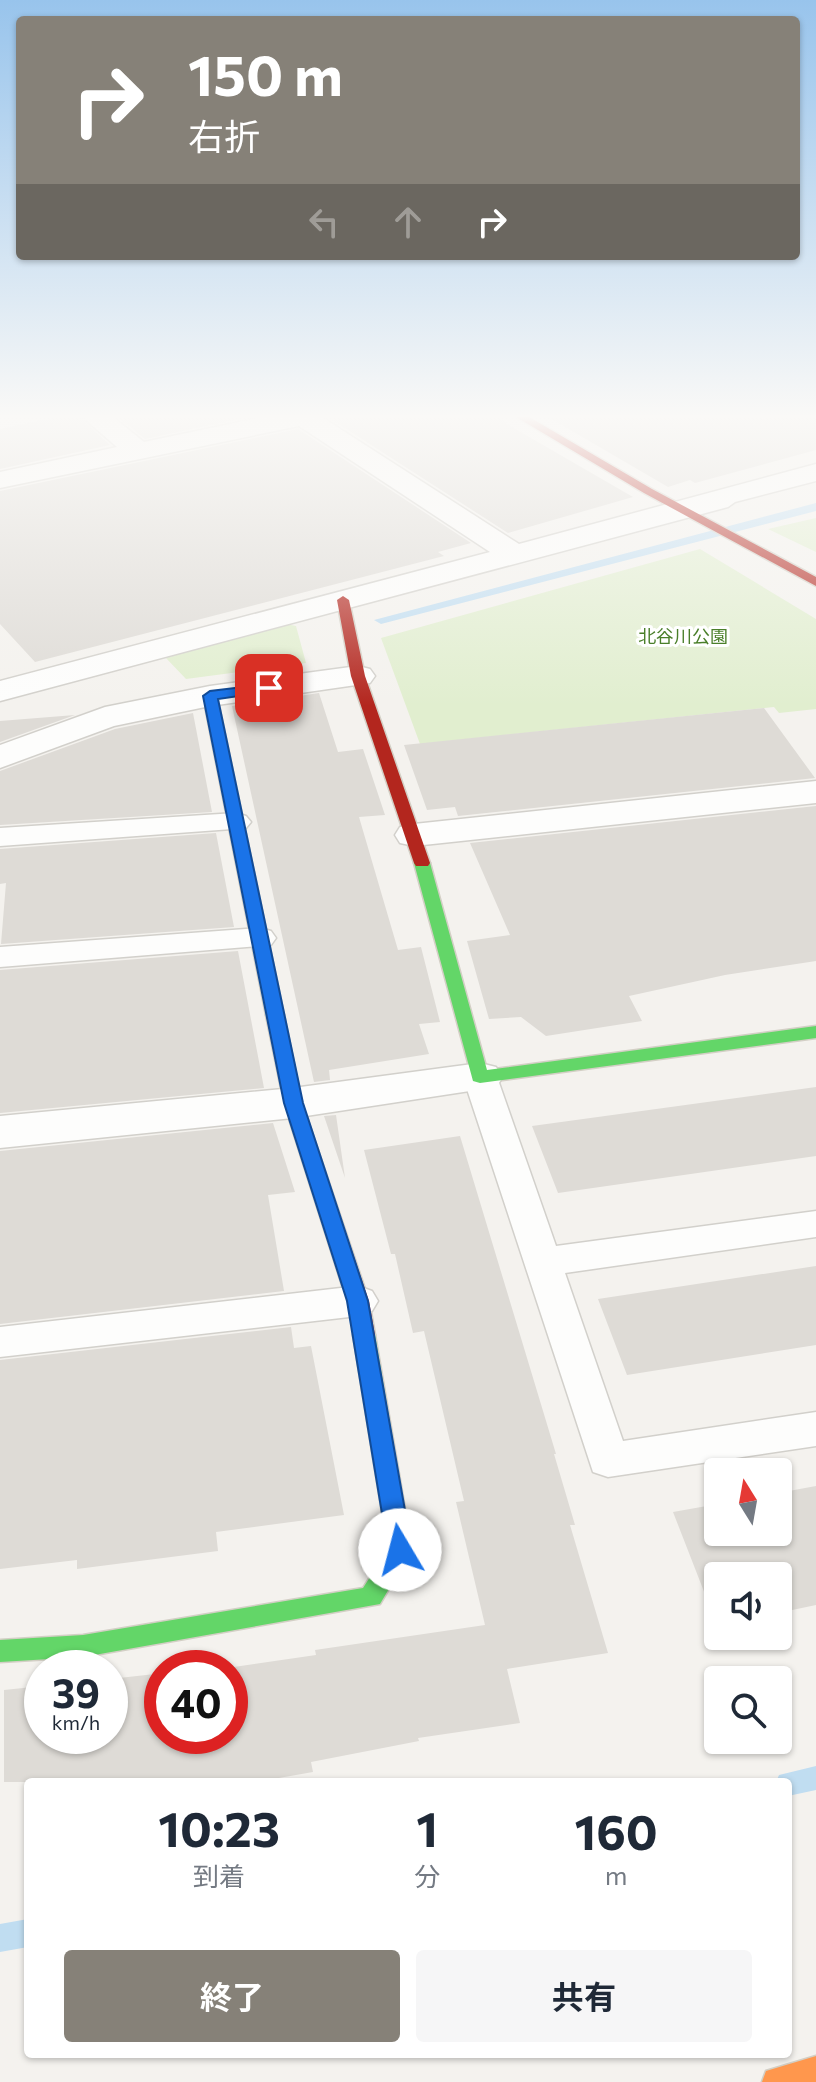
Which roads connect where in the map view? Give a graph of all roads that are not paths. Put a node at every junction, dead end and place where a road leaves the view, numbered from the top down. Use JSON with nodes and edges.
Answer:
{"nodes":[{"id":1,"x":447,"y":511,"type":"edge"},
{"id":2,"x":685,"y":511,"type":"edge"},
{"id":3,"x":699,"y":511,"type":"edge"},
{"id":4,"x":690,"y":514,"type":"junction"},
{"id":5,"x":513,"y":554,"type":"junction"},
{"id":6,"x":810,"y":574,"type":"edge"},
{"id":7,"x":343,"y":600,"type":"junction"},
{"id":8,"x":358,"y":676,"type":"junction"},
{"id":9,"x":0,"y":691,"type":"edge"},
{"id":10,"x":210,"y":696,"type":"junction"},
{"id":11,"x":0,"y":757,"type":"edge"},
{"id":12,"x":816,"y":792,"type":"edge"},
{"id":13,"x":236,"y":822,"type":"junction"},
{"id":14,"x":414,"y":835,"type":"junction"},
{"id":15,"x":0,"y":837,"type":"edge"},
{"id":16,"x":260,"y":938,"type":"junction"},
{"id":17,"x":0,"y":957,"type":"edge"},
{"id":18,"x":816,"y":1032,"type":"edge"},
{"id":19,"x":480,"y":1077,"type":"junction"},
{"id":20,"x":293,"y":1103,"type":"junction"},
{"id":21,"x":0,"y":1132,"type":"edge"},
{"id":22,"x":816,"y":1224,"type":"edge"},
{"id":23,"x":541,"y":1262,"type":"junction"},
{"id":24,"x":358,"y":1301,"type":"junction"},
{"id":25,"x":0,"y":1342,"type":"edge"},
{"id":26,"x":816,"y":1429,"type":"edge"},
{"id":27,"x":0,"y":1651,"type":"edge"},
{"id":28,"x":816,"y":2071,"type":"edge"},
{"id":29,"x":777,"y":2082,"type":"edge"}],
"edges":[{"from":1,"to":5,"type":"street"},
{"from":2,"to":4,"type":"street"},
{"from":3,"to":4,"type":"street"},
{"from":4,"to":5,"type":"street"},
{"from":4,"to":6,"type":"street"},
{"from":5,"to":7,"type":"street"},
{"from":7,"to":8,"type":"street"},
{"from":7,"to":9,"type":"street"},
{"from":8,"to":10,"type":"street"},
{"from":8,"to":14,"type":"street"},
{"from":10,"to":11,"type":"street"},
{"from":10,"to":13,"type":"street"},
{"from":12,"to":14,"type":"street"},
{"from":13,"to":15,"type":"lane"},
{"from":13,"to":16,"type":"street"},
{"from":14,"to":19,"type":"street"},
{"from":16,"to":17,"type":"lane"},
{"from":16,"to":20,"type":"street"},
{"from":18,"to":19,"type":"street"},
{"from":19,"to":20,"type":"street"},
{"from":19,"to":23,"type":"lane"},
{"from":20,"to":21,"type":"street"},
{"from":20,"to":24,"type":"street"},
{"from":22,"to":23,"type":"lane"},
{"from":23,"to":26,"type":"lane"},
{"from":24,"to":25,"type":"lane"},
{"from":24,"to":27,"type":"street"},
{"from":28,"to":29,"type":"street"}]}
